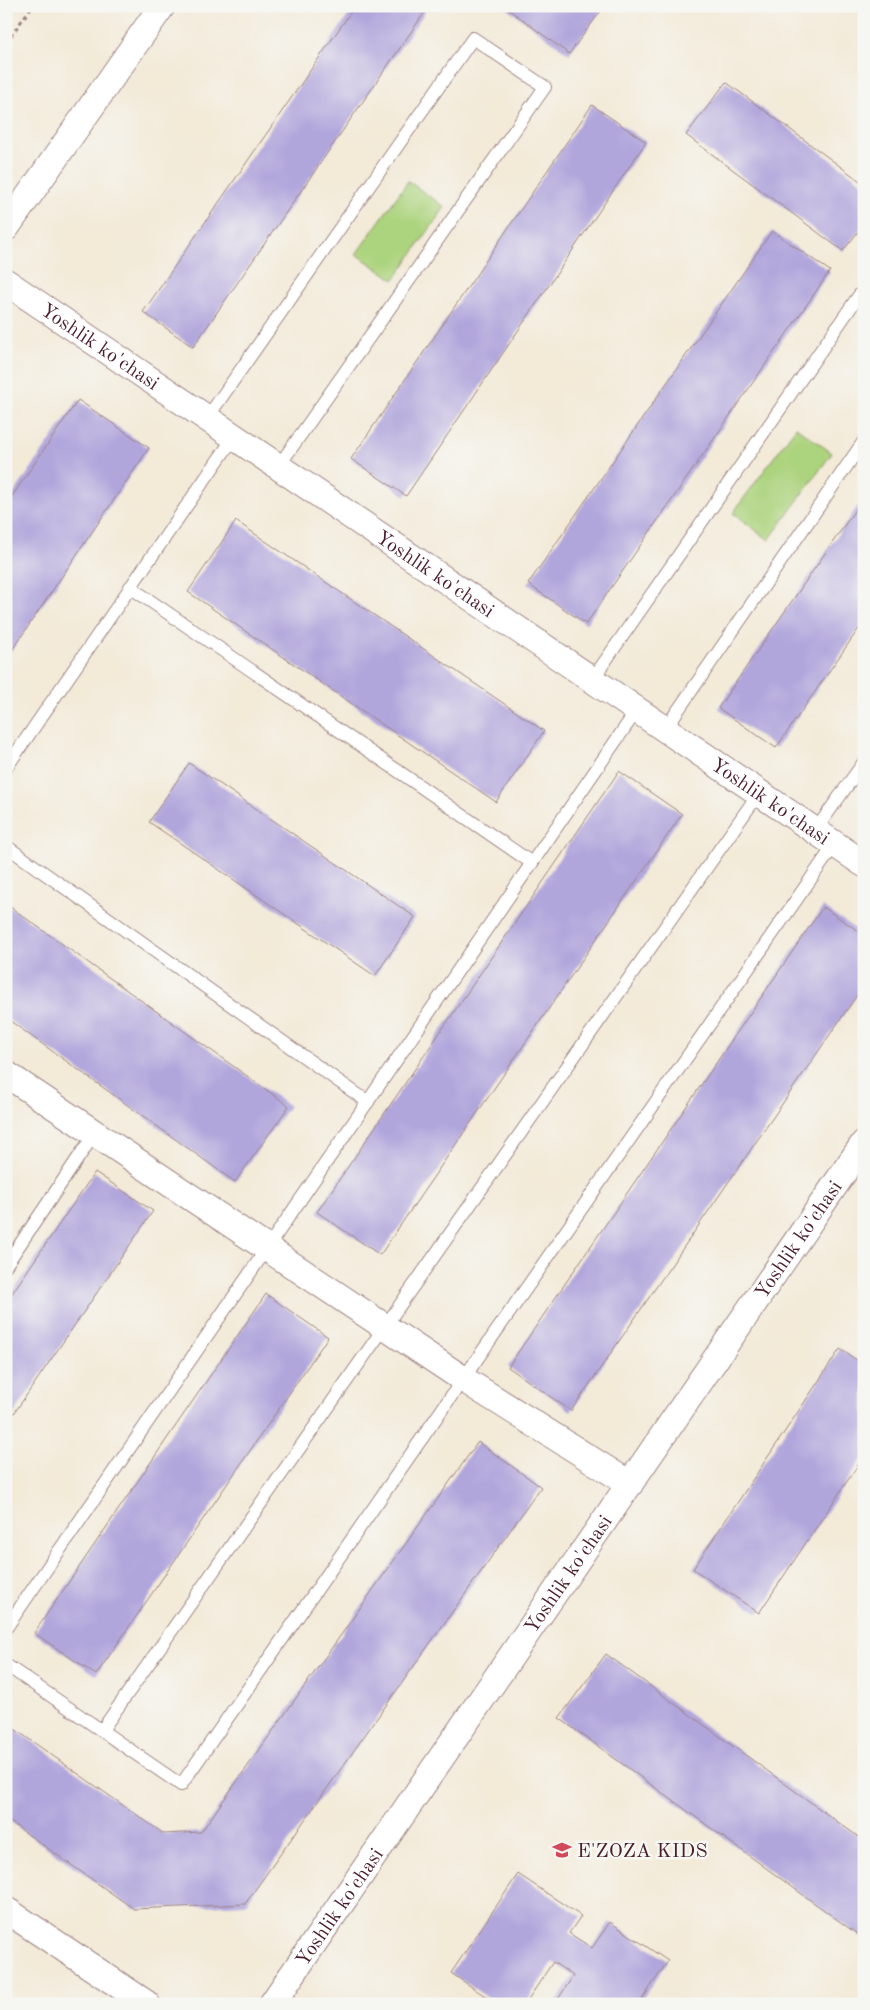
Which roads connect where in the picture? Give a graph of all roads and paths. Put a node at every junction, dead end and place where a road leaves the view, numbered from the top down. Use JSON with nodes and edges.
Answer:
{"nodes":[{"id":1,"x":32,"y":6,"type":"edge"},
{"id":2,"x":162,"y":6,"type":"edge"},
{"id":3,"x":6,"y":43,"type":"edge"},
{"id":4,"x":6,"y":228,"type":"edge"},
{"id":5,"x":6,"y":282,"type":"edge"},
{"id":6,"x":864,"y":297,"type":"edge"},
{"id":7,"x":207,"y":418,"type":"junction"},
{"id":8,"x":234,"y":437,"type":"junction"},
{"id":9,"x":864,"y":442,"type":"edge"},
{"id":10,"x":278,"y":467,"type":"junction"},
{"id":11,"x":130,"y":587,"type":"junction"},
{"id":12,"x":592,"y":680,"type":"junction"},
{"id":13,"x":637,"y":710,"type":"junction"},
{"id":14,"x":665,"y":729,"type":"junction"},
{"id":15,"x":864,"y":762,"type":"edge"},
{"id":16,"x":6,"y":768,"type":"edge"},
{"id":17,"x":759,"y":792,"type":"junction"},
{"id":18,"x":825,"y":838,"type":"junction"},
{"id":19,"x":6,"y":846,"type":"edge"},
{"id":20,"x":532,"y":863,"type":"junction"},
{"id":21,"x":864,"y":864,"type":"edge"},
{"id":22,"x":6,"y":1074,"type":"edge"},
{"id":23,"x":368,"y":1102,"type":"junction"},
{"id":24,"x":95,"y":1133,"type":"junction"},
{"id":25,"x":864,"y":1143,"type":"edge"},
{"id":26,"x":267,"y":1248,"type":"junction"},
{"id":27,"x":6,"y":1264,"type":"edge"},
{"id":28,"x":385,"y":1326,"type":"junction"},
{"id":29,"x":463,"y":1378,"type":"junction"},
{"id":30,"x":630,"y":1484,"type":"junction"},
{"id":31,"x":6,"y":1628,"type":"edge"},
{"id":32,"x":6,"y":1665,"type":"edge"},
{"id":33,"x":102,"y":1730,"type":"junction"},
{"id":34,"x":6,"y":1910,"type":"edge"},
{"id":35,"x":147,"y":2004,"type":"edge"},
{"id":36,"x":272,"y":2004,"type":"edge"}],
"edges":[{"from":1,"to":3,"type":"path"},
{"from":2,"to":4,"type":"street"},
{"from":5,"to":7,"type":"street","name":"Yoshlik ko'chasi"},
{"from":6,"to":12,"type":"lane"},
{"from":7,"to":8,"type":"street","name":"Yoshlik ko'chasi"},
{"from":7,"to":10,"type":"lane"},
{"from":8,"to":10,"type":"street","name":"Yoshlik ko'chasi"},
{"from":8,"to":11,"type":"lane"},
{"from":9,"to":14,"type":"lane"},
{"from":10,"to":12,"type":"street","name":"Yoshlik ko'chasi"},
{"from":11,"to":16,"type":"lane"},
{"from":11,"to":20,"type":"lane"},
{"from":12,"to":13,"type":"street","name":"Yoshlik ko'chasi"},
{"from":13,"to":14,"type":"street","name":"Yoshlik ko'chasi"},
{"from":13,"to":20,"type":"lane"},
{"from":14,"to":17,"type":"street","name":"Yoshlik ko'chasi"},
{"from":15,"to":18,"type":"lane"},
{"from":17,"to":18,"type":"street","name":"Yoshlik ko'chasi"},
{"from":17,"to":28,"type":"lane"},
{"from":18,"to":21,"type":"street","name":"Yoshlik ko'chasi"},
{"from":18,"to":29,"type":"lane"},
{"from":19,"to":23,"type":"lane"},
{"from":20,"to":23,"type":"lane"},
{"from":22,"to":24,"type":"street"},
{"from":23,"to":26,"type":"lane"},
{"from":24,"to":26,"type":"street"},
{"from":24,"to":27,"type":"lane"},
{"from":25,"to":30,"type":"street","name":"Yoshlik ko'chasi"},
{"from":26,"to":28,"type":"street"},
{"from":26,"to":31,"type":"lane"},
{"from":28,"to":29,"type":"street"},
{"from":28,"to":33,"type":"lane"},
{"from":29,"to":30,"type":"street"},
{"from":29,"to":33,"type":"lane"},
{"from":30,"to":36,"type":"street","name":"Yoshlik ko'chasi"},
{"from":32,"to":33,"type":"lane"},
{"from":34,"to":35,"type":"street"}]}
